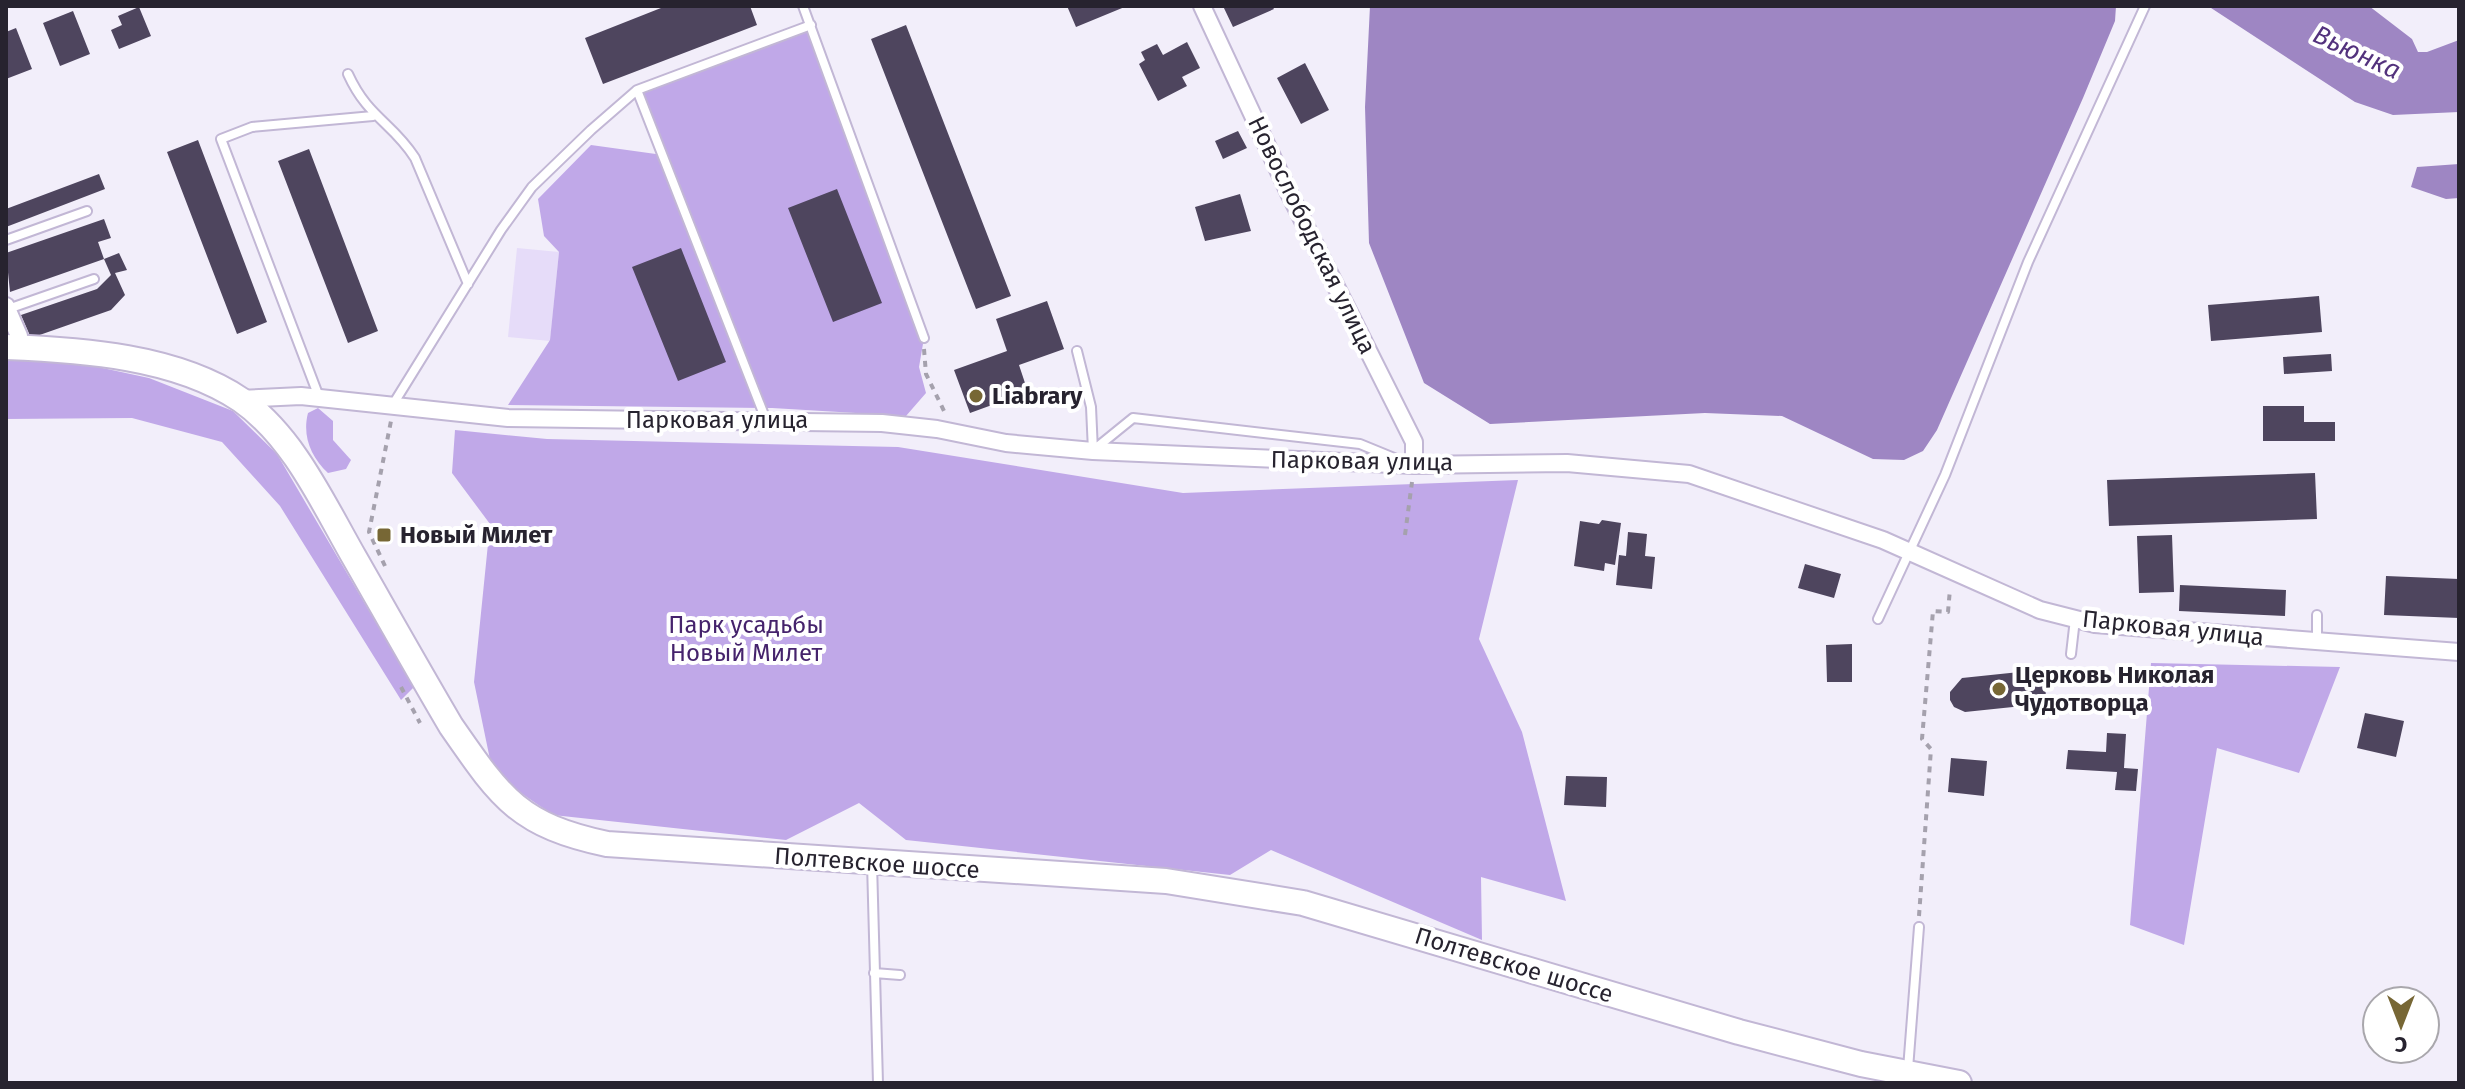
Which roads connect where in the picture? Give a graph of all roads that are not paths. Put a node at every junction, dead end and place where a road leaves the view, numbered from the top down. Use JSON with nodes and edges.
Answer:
{"nodes":[{"id":1,"x":803,"y":6,"type":"edge"},
{"id":2,"x":1202,"y":6,"type":"edge"},
{"id":3,"x":2145,"y":6,"type":"edge"},
{"id":4,"x":811,"y":25,"type":"junction"},
{"id":5,"x":348,"y":74,"type":"dead end"},
{"id":6,"x":637,"y":90,"type":"junction"},
{"id":7,"x":373,"y":116,"type":"junction"},
{"id":8,"x":87,"y":211,"type":"dead end"},
{"id":9,"x":6,"y":240,"type":"edge"},
{"id":10,"x":94,"y":279,"type":"dead end"},
{"id":11,"x":468,"y":284,"type":"junction"},
{"id":12,"x":7,"y":308,"type":"edge"},
{"id":13,"x":924,"y":338,"type":"road end"},
{"id":14,"x":12,"y":347,"type":"edge"},
{"id":15,"x":1077,"y":351,"type":"dead end"},
{"id":16,"x":320,"y":398,"type":"junction"},
{"id":17,"x":239,"y":399,"type":"junction"},
{"id":18,"x":392,"y":406,"type":"junction"},
{"id":19,"x":766,"y":420,"type":"junction"},
{"id":20,"x":1093,"y":451,"type":"junction"},
{"id":21,"x":1414,"y":465,"type":"junction"},
{"id":22,"x":1909,"y":551,"type":"junction"},
{"id":23,"x":2317,"y":615,"type":"dead end"},
{"id":24,"x":1878,"y":619,"type":"dead end"},
{"id":25,"x":2075,"y":619,"type":"junction"},
{"id":26,"x":2317,"y":641,"type":"junction"},
{"id":27,"x":2459,"y":652,"type":"edge"},
{"id":28,"x":2071,"y":654,"type":"dead end"},
{"id":29,"x":872,"y":862,"type":"junction"},
{"id":30,"x":1919,"y":927,"type":"road end"},
{"id":31,"x":874,"y":973,"type":"junction"},
{"id":32,"x":900,"y":975,"type":"dead end"},
{"id":33,"x":1907,"y":1073,"type":"junction"},
{"id":34,"x":878,"y":1083,"type":"edge"},
{"id":35,"x":1959,"y":1083,"type":"edge"}],
"edges":[{"from":1,"to":4,"type":"lane"},
{"from":2,"to":21,"type":"street","name":"Новослободская улица"},
{"from":3,"to":22,"type":"lane"},
{"from":4,"to":6,"type":"lane"},
{"from":4,"to":13,"type":"lane"},
{"from":5,"to":7,"type":"lane"},
{"from":6,"to":11,"type":"lane"},
{"from":6,"to":19,"type":"lane"},
{"from":7,"to":11,"type":"lane"},
{"from":7,"to":16,"type":"lane"},
{"from":8,"to":9,"type":"lane"},
{"from":10,"to":12,"type":"lane"},
{"from":11,"to":18,"type":"lane"},
{"from":12,"to":14,"type":"street"},
{"from":14,"to":17,"type":"street","name":"Полтевское шоссе"},
{"from":15,"to":20,"type":"lane"},
{"from":16,"to":17,"type":"street","name":"Парковая улица"},
{"from":16,"to":18,"type":"street","name":"Парковая улица"},
{"from":17,"to":29,"type":"street","name":"Полтевское шоссе"},
{"from":18,"to":19,"type":"street","name":"Парковая улица"},
{"from":19,"to":20,"type":"street","name":"Парковая улица"},
{"from":20,"to":21,"type":"street","name":"Парковая улица"},
{"from":20,"to":21,"type":"lane"},
{"from":21,"to":22,"type":"street","name":"Парковая улица"},
{"from":22,"to":24,"type":"lane"},
{"from":22,"to":25,"type":"street","name":"Парковая улица"},
{"from":23,"to":26,"type":"lane"},
{"from":25,"to":26,"type":"street","name":"Парковая улица"},
{"from":25,"to":28,"type":"lane"},
{"from":26,"to":27,"type":"street","name":"Парковая улица"},
{"from":29,"to":31,"type":"lane"},
{"from":29,"to":33,"type":"street","name":"Полтевское шоссе"},
{"from":30,"to":33,"type":"lane"},
{"from":31,"to":32,"type":"lane"},
{"from":31,"to":34,"type":"lane"},
{"from":33,"to":35,"type":"street","name":"Полтевское шоссе"}]}
